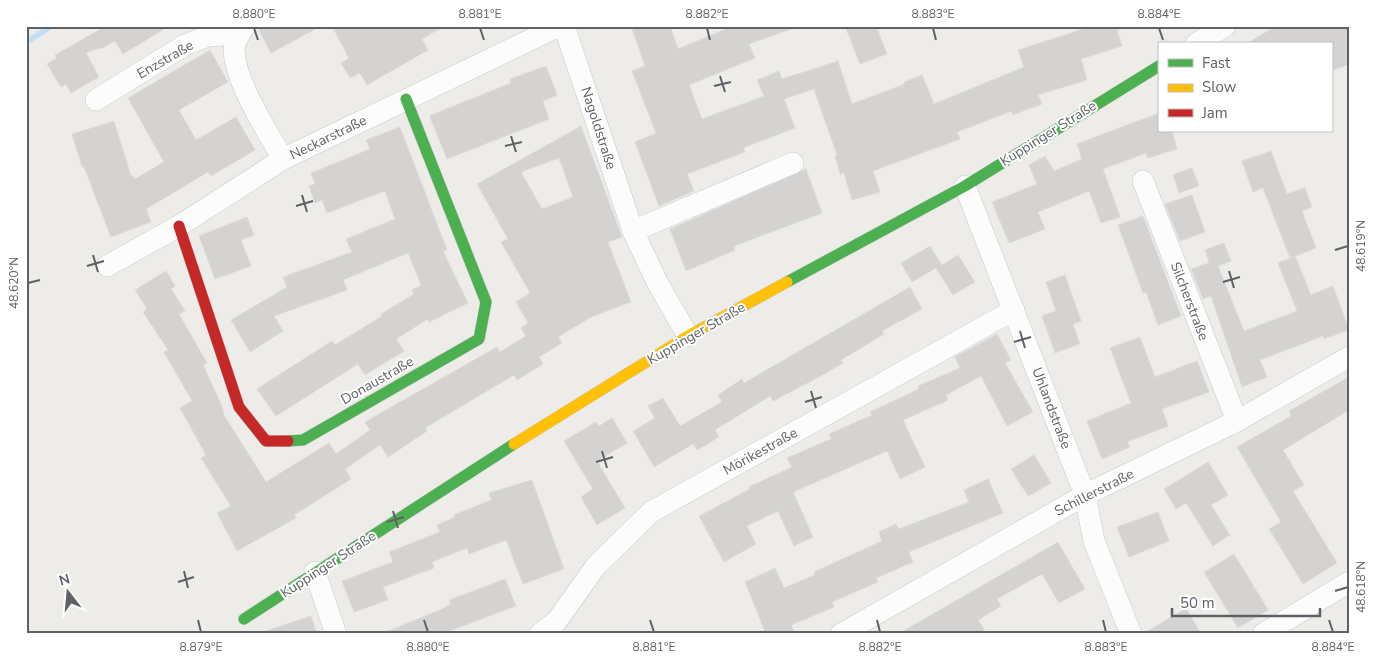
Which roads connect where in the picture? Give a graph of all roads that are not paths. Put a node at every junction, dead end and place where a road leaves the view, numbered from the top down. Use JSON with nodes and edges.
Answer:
{"nodes":[{"id":1,"x":559,"y":26,"type":"edge"},
{"id":2,"x":564,"y":26,"type":"edge"},
{"id":3,"x":1225,"y":26,"type":"edge"},
{"id":4,"x":242,"y":30,"type":"edge"},
{"id":5,"x":1199,"y":42,"type":"edge"},
{"id":6,"x":1158,"y":67,"type":"edge"},
{"id":7,"x":406,"y":99,"type":"junction"},
{"id":8,"x":96,"y":100,"type":"dead end"},
{"id":9,"x":283,"y":158,"type":"junction"},
{"id":10,"x":793,"y":163,"type":"dead end"},
{"id":11,"x":1143,"y":181,"type":"dead end"},
{"id":12,"x":965,"y":186,"type":"junction"},
{"id":13,"x":179,"y":226,"type":"junction"},
{"id":14,"x":632,"y":231,"type":"junction"},
{"id":15,"x":107,"y":266,"type":"dead end"},
{"id":16,"x":1014,"y":310,"type":"junction"},
{"id":17,"x":688,"y":336,"type":"junction"},
{"id":18,"x":1349,"y":356,"type":"edge"},
{"id":19,"x":1237,"y":422,"type":"junction"},
{"id":20,"x":1085,"y":495,"type":"junction"},
{"id":21,"x":315,"y":572,"type":"junction"},
{"id":22,"x":1349,"y":582,"type":"edge"},
{"id":23,"x":244,"y":619,"type":"dead end"},
{"id":24,"x":336,"y":634,"type":"edge"},
{"id":25,"x":540,"y":634,"type":"edge"},
{"id":26,"x":842,"y":634,"type":"edge"},
{"id":27,"x":1131,"y":634,"type":"edge"},
{"id":28,"x":1263,"y":634,"type":"edge"}],
"edges":[{"from":1,"to":7,"type":"street","name":"Neckarstraße"},
{"from":2,"to":14,"type":"street","name":"Nagoldstraße"},
{"from":3,"to":5,"type":"street"},
{"from":4,"to":8,"type":"street","name":"Enzstraße"},
{"from":4,"to":9,"type":"street","name":"Enzstraße"},
{"from":6,"to":12,"type":"street","name":"Kuppinger Straße"},
{"from":7,"to":9,"type":"street","name":"Neckarstraße"},
{"from":7,"to":13,"type":"street","name":"Donaustraße"},
{"from":9,"to":13,"type":"street","name":"Neckarstraße"},
{"from":10,"to":14,"type":"street"},
{"from":11,"to":19,"type":"street","name":"Silcherstraße"},
{"from":12,"to":16,"type":"street","name":"Uhlandstraße"},
{"from":12,"to":17,"type":"street","name":"Kuppinger Straße"},
{"from":13,"to":15,"type":"street","name":"Neckarstraße"},
{"from":14,"to":17,"type":"street","name":"Nagoldstraße"},
{"from":16,"to":20,"type":"street","name":"Uhlandstraße"},
{"from":16,"to":25,"type":"street","name":"Mörikestraße"},
{"from":17,"to":21,"type":"street","name":"Kuppinger Straße"},
{"from":18,"to":19,"type":"street","name":"Schillerstraße"},
{"from":19,"to":20,"type":"street","name":"Schillerstraße"},
{"from":20,"to":26,"type":"street","name":"Schillerstraße"},
{"from":20,"to":27,"type":"street","name":"Uhlandstraße"},
{"from":21,"to":23,"type":"street","name":"Kuppinger Straße"},
{"from":21,"to":24,"type":"street"},
{"from":22,"to":28,"type":"street"}]}
